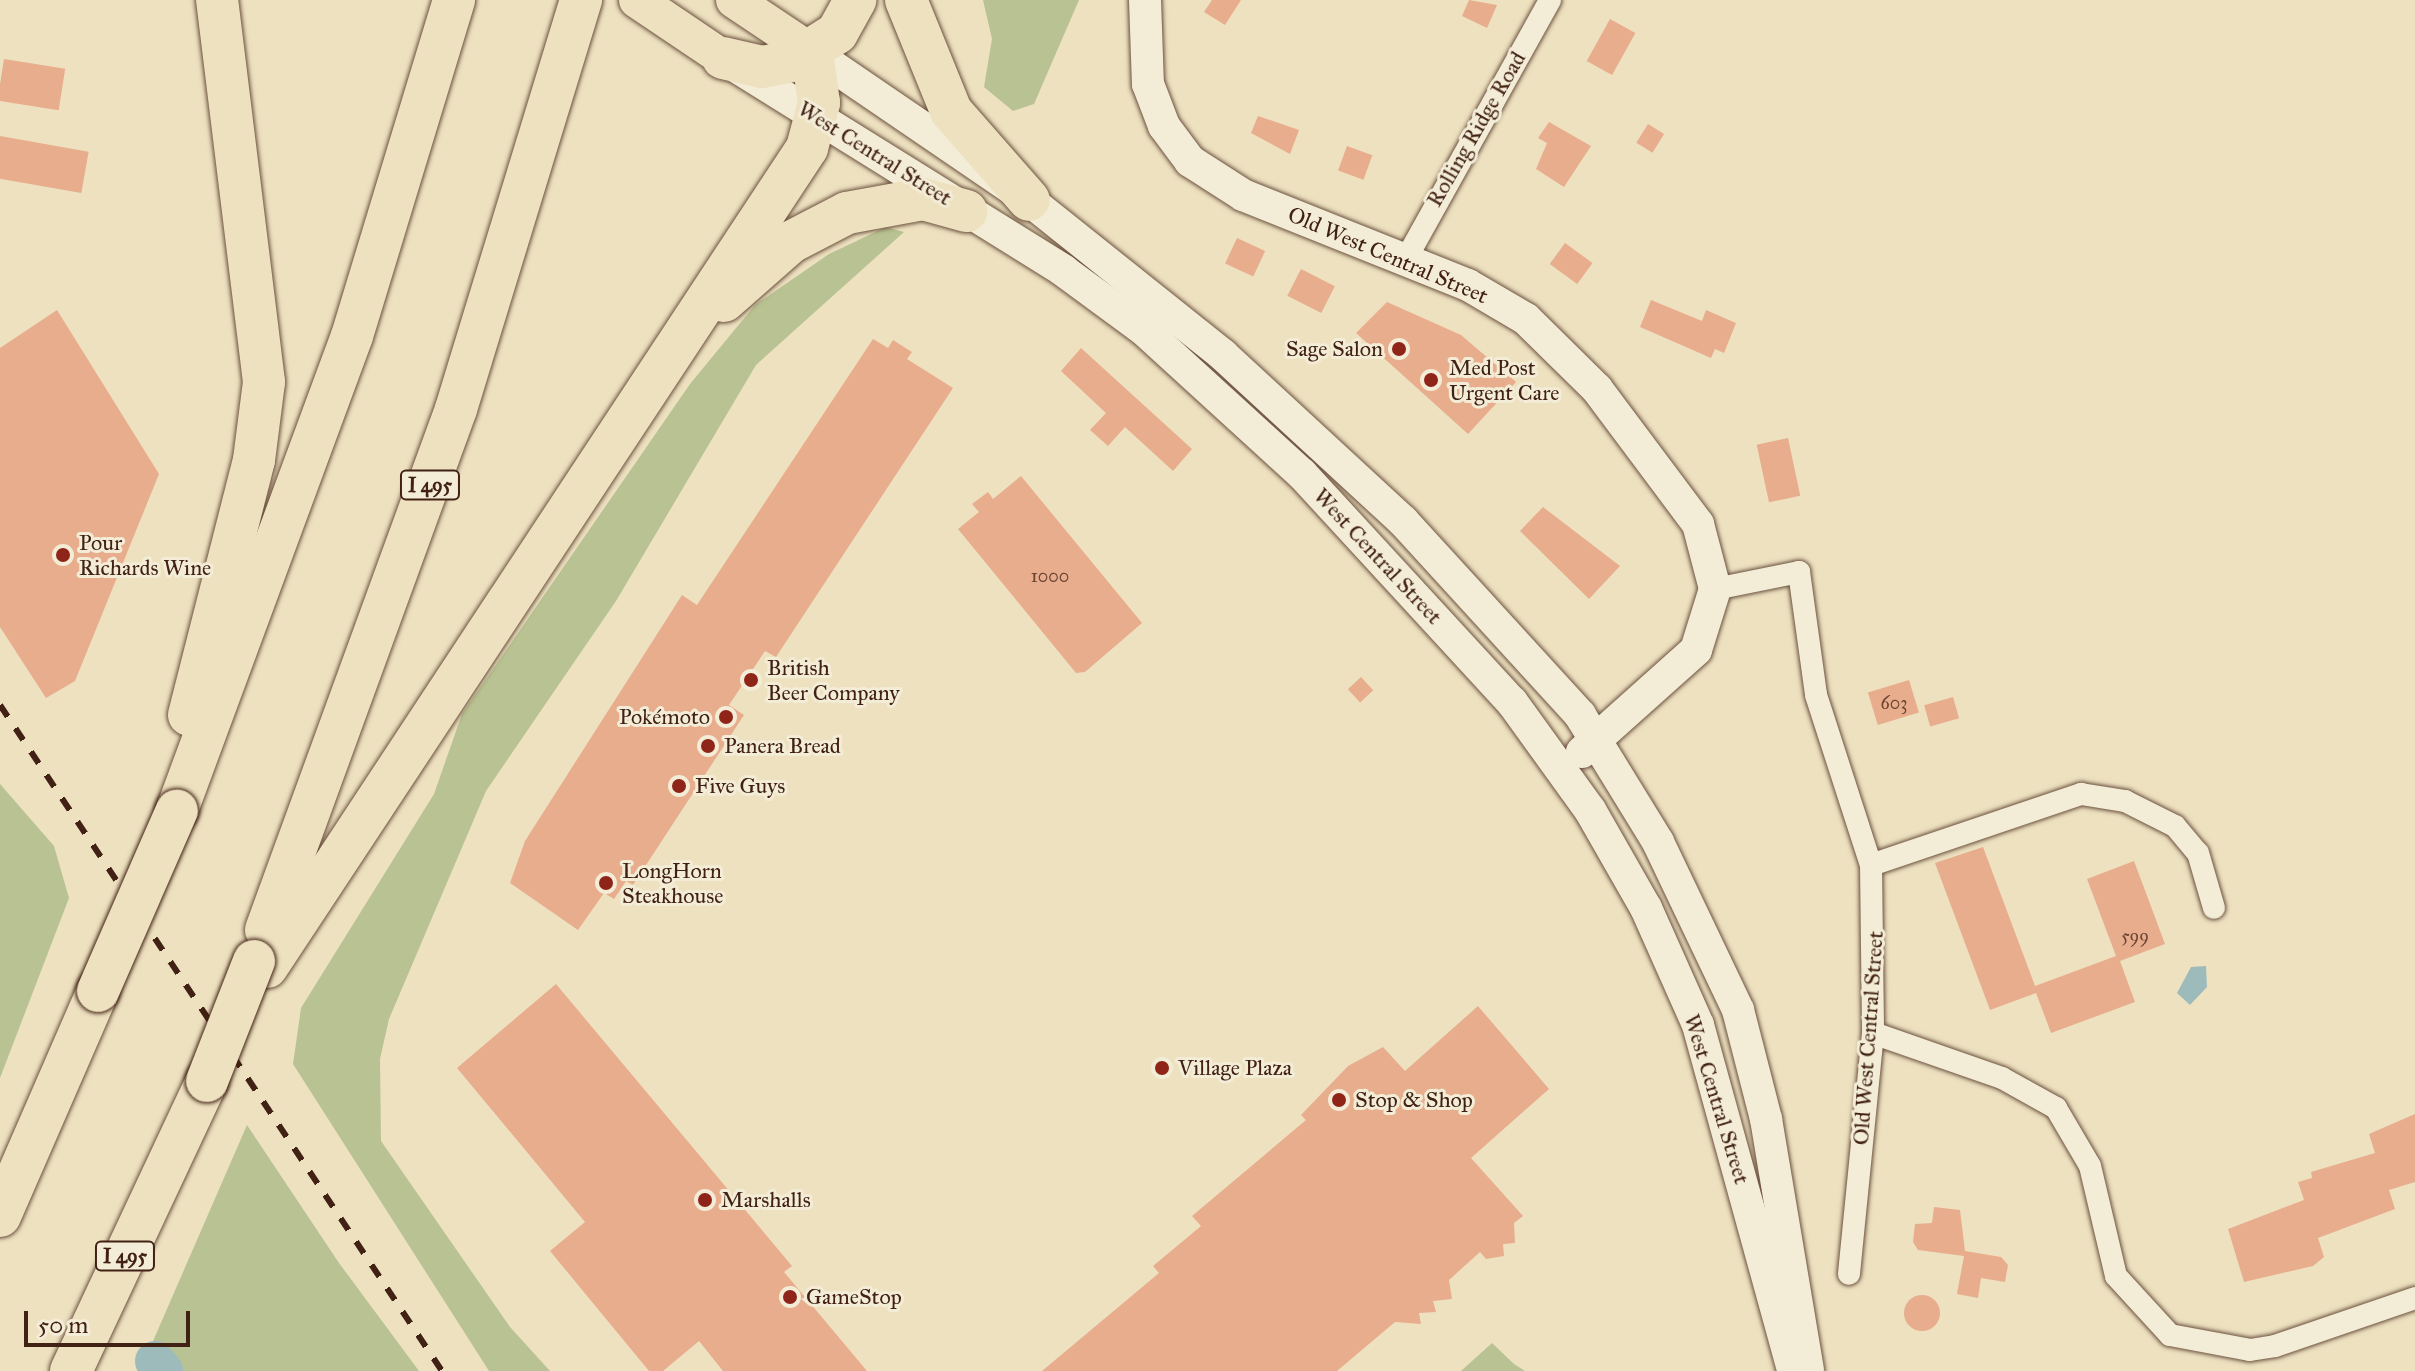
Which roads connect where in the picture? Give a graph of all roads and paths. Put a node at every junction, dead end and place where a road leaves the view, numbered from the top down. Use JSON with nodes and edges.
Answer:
{"nodes":[{"id":1,"x":217,"y":0,"type":"edge"},
{"id":2,"x":454,"y":0,"type":"edge"},
{"id":3,"x":581,"y":0,"type":"edge"},
{"id":4,"x":637,"y":0,"type":"edge"},
{"id":5,"x":734,"y":0,"type":"edge"},
{"id":6,"x":855,"y":0,"type":"edge"},
{"id":7,"x":906,"y":0,"type":"edge"},
{"id":8,"x":1145,"y":0,"type":"edge"},
{"id":9,"x":1550,"y":0,"type":"edge"},
{"id":10,"x":812,"y":52,"type":"junction"},
{"id":11,"x":723,"y":58,"type":"junction"},
{"id":12,"x":817,"y":117,"type":"junction"},
{"id":13,"x":1029,"y":200,"type":"junction"},
{"id":14,"x":966,"y":211,"type":"junction"},
{"id":15,"x":1406,"y":259,"type":"junction"},
{"id":16,"x":661,"y":369,"type":"junction"},
{"id":17,"x":1715,"y":589,"type":"junction"},
{"id":18,"x":1596,"y":740,"type":"junction"},
{"id":19,"x":1561,"y":770,"type":"junction"},
{"id":20,"x":171,"y":807,"type":"junction"},
{"id":21,"x":1871,"y":865,"type":"junction"},
{"id":22,"x":2214,"y":908,"type":"dead end"},
{"id":23,"x":260,"y":964,"type":"junction"},
{"id":24,"x":1873,"y":1033,"type":"junction"},
{"id":25,"x":0,"y":1216,"type":"edge"},
{"id":26,"x":1849,"y":1274,"type":"dead end"},
{"id":27,"x":2415,"y":1298,"type":"edge"},
{"id":28,"x":71,"y":1371,"type":"edge"},
{"id":29,"x":1793,"y":1371,"type":"edge"},
{"id":30,"x":1808,"y":1371,"type":"edge"}],
"edges":[{"from":1,"to":20,"type":"highway"},
{"from":2,"to":20,"type":"highway"},
{"from":3,"to":23,"type":"highway","number":"I 495"},
{"from":4,"to":11,"type":"main road","name":"West Central Street"},
{"from":5,"to":10,"type":"main road","name":"West Central Street"},
{"from":6,"to":10,"type":"highway"},
{"from":7,"to":13,"type":"highway"},
{"from":8,"to":15,"type":"main road","name":"Old West Central Street"},
{"from":9,"to":15,"type":"street","name":"Rolling Ridge Road"},
{"from":10,"to":11,"type":"highway"},
{"from":10,"to":12,"type":"highway"},
{"from":10,"to":13,"type":"main road","name":"West Central Street"},
{"from":11,"to":12,"type":"main road","name":"West Central Street"},
{"from":12,"to":14,"type":"main road","name":"West Central Street"},
{"from":12,"to":16,"type":"highway"},
{"from":13,"to":18,"type":"main road","name":"West Central Street"},
{"from":14,"to":16,"type":"highway"},
{"from":14,"to":19,"type":"main road","name":"West Central Street"},
{"from":15,"to":17,"type":"main road","name":"Old West Central Street"},
{"from":16,"to":23,"type":"highway"},
{"from":17,"to":18,"type":"main road"},
{"from":17,"to":21,"type":"street","name":"Old West Central Street"},
{"from":18,"to":19,"type":"main road"},
{"from":18,"to":30,"type":"main road","name":"West Central Street"},
{"from":19,"to":29,"type":"main road","name":"West Central Street"},
{"from":20,"to":25,"type":"highway","bridge":true},
{"from":21,"to":22,"type":"street"},
{"from":21,"to":24,"type":"street","name":"Old West Central Street"},
{"from":23,"to":28,"type":"highway","number":"I 495","bridge":true},
{"from":24,"to":26,"type":"street","name":"Old West Central Street"},
{"from":24,"to":27,"type":"street"}]}
